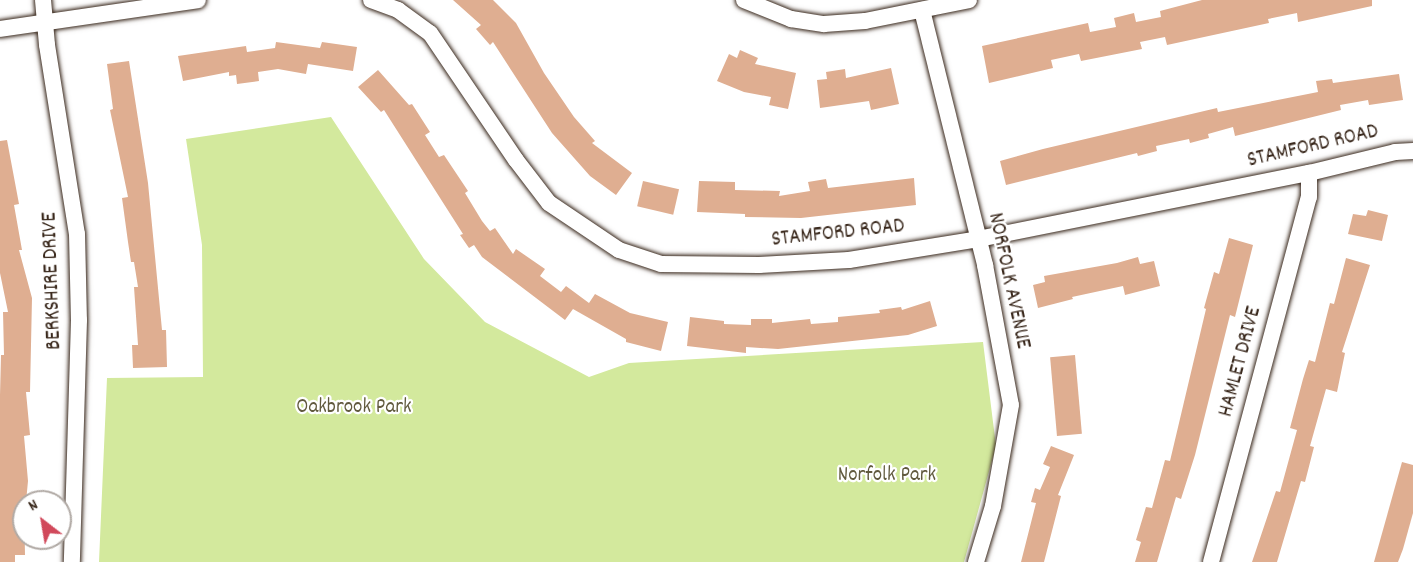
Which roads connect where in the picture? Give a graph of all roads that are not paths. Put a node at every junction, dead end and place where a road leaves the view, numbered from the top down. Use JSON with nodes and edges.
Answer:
{"nodes":[{"id":1,"x":44,"y":0,"type":"edge"},
{"id":2,"x":198,"y":0,"type":"edge"},
{"id":3,"x":371,"y":0,"type":"edge"},
{"id":4,"x":744,"y":0,"type":"edge"},
{"id":5,"x":969,"y":0,"type":"edge"},
{"id":6,"x":922,"y":10,"type":"junction"},
{"id":7,"x":46,"y":23,"type":"junction"},
{"id":8,"x":0,"y":29,"type":"edge"},
{"id":9,"x":1413,"y":151,"type":"edge"},
{"id":10,"x":1309,"y":173,"type":"junction"},
{"id":11,"x":978,"y":239,"type":"junction"},
{"id":12,"x":72,"y":562,"type":"edge"},
{"id":13,"x":976,"y":562,"type":"edge"},
{"id":14,"x":1211,"y":562,"type":"edge"}],
"edges":[{"from":1,"to":7,"type":"street","name":"BERKSHIRE DRIVE"},
{"from":2,"to":7,"type":"street"},
{"from":3,"to":11,"type":"street","name":"STAMFORD ROAD"},
{"from":4,"to":6,"type":"street"},
{"from":5,"to":6,"type":"street"},
{"from":6,"to":11,"type":"street","name":"NORFOLK AVENUE"},
{"from":7,"to":8,"type":"street"},
{"from":7,"to":12,"type":"street","name":"BERKSHIRE DRIVE"},
{"from":9,"to":10,"type":"street","name":"STAMFORD ROAD"},
{"from":10,"to":11,"type":"street","name":"STAMFORD ROAD"},
{"from":10,"to":14,"type":"street","name":"HAMLET DRIVE"},
{"from":11,"to":13,"type":"street","name":"NORFOLK AVENUE"}]}
